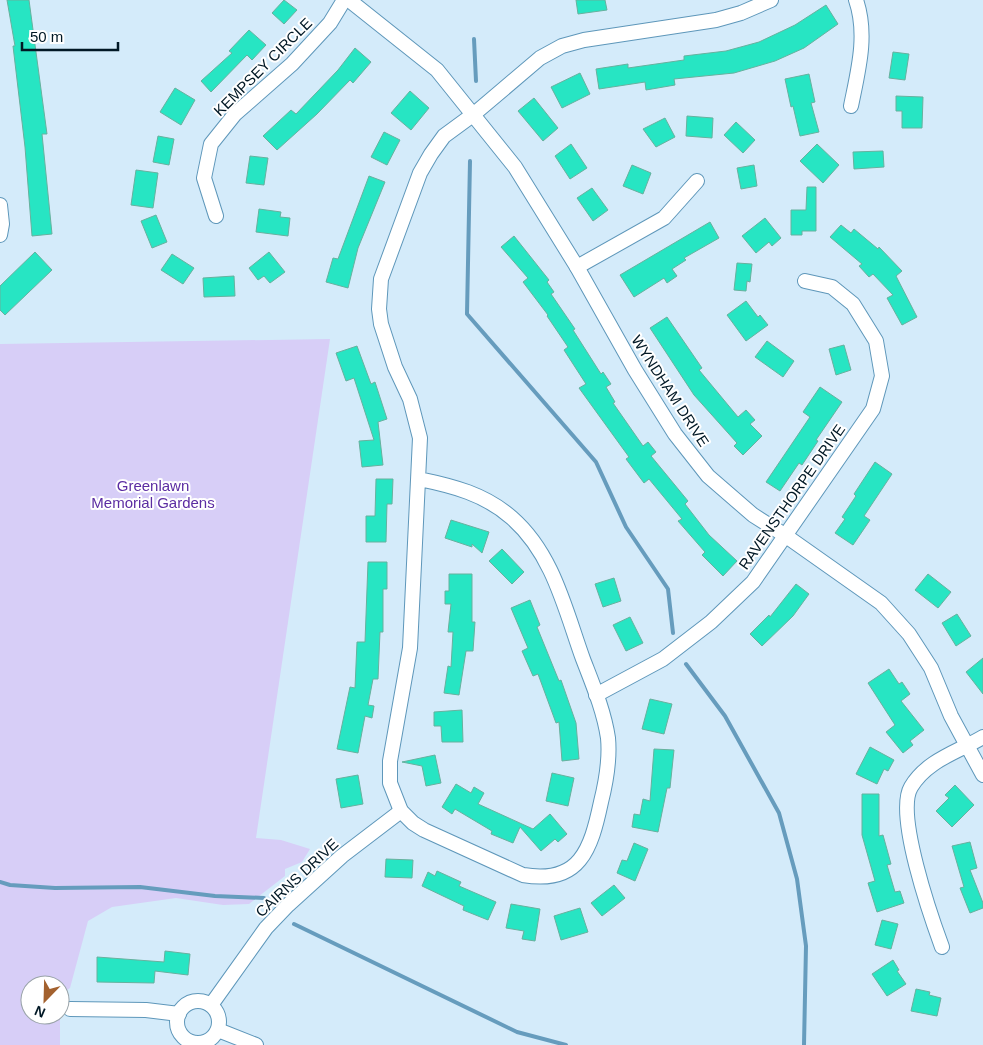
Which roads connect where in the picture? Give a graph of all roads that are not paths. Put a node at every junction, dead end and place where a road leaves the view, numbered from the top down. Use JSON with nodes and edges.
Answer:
{"nodes":[{"id":1,"x":344,"y":0,"type":"edge"},
{"id":2,"x":349,"y":0,"type":"edge"},
{"id":3,"x":771,"y":0,"type":"edge"},
{"id":4,"x":856,"y":0,"type":"edge"},
{"id":5,"x":851,"y":106,"type":"dead end"},
{"id":6,"x":474,"y":114,"type":"junction"},
{"id":7,"x":697,"y":181,"type":"dead end"},
{"id":8,"x":0,"y":205,"type":"edge"},
{"id":9,"x":216,"y":216,"type":"dead end"},
{"id":10,"x":0,"y":236,"type":"edge"},
{"id":11,"x":577,"y":267,"type":"junction"},
{"id":12,"x":806,"y":281,"type":"dead end"},
{"id":13,"x":419,"y":479,"type":"junction"},
{"id":14,"x":786,"y":536,"type":"junction"},
{"id":15,"x":596,"y":695,"type":"junction"},
{"id":16,"x":983,"y":737,"type":"edge"},
{"id":17,"x":968,"y":746,"type":"junction"},
{"id":18,"x":983,"y":775,"type":"edge"},
{"id":19,"x":401,"y":811,"type":"junction"},
{"id":20,"x":942,"y":947,"type":"dead end"},
{"id":21,"x":211,"y":1005,"type":"junction"},
{"id":22,"x":70,"y":1009,"type":"dead end"},
{"id":23,"x":179,"y":1014,"type":"junction"},
{"id":24,"x":218,"y":1030,"type":"junction"},
{"id":25,"x":185,"y":1042,"type":"edge"},
{"id":26,"x":256,"y":1045,"type":"edge"}],
"edges":[{"from":1,"to":9,"type":"street","name":"KEMPSEY CIRCLE"},
{"from":2,"to":6,"type":"street","name":"WYNDHAM DRIVE"},
{"from":3,"to":6,"type":"street"},
{"from":4,"to":5,"type":"street"},
{"from":6,"to":11,"type":"street","name":"WYNDHAM DRIVE"},
{"from":6,"to":13,"type":"street"},
{"from":7,"to":11,"type":"street"},
{"from":8,"to":10,"type":"street"},
{"from":11,"to":14,"type":"street","name":"WYNDHAM DRIVE"},
{"from":12,"to":14,"type":"street","name":"RAVENSTHORPE DRIVE"},
{"from":13,"to":15,"type":"street"},
{"from":13,"to":19,"type":"street"},
{"from":14,"to":15,"type":"street","name":"RAVENSTHORPE DRIVE"},
{"from":14,"to":17,"type":"street","name":"WYNDHAM DRIVE"},
{"from":15,"to":19,"type":"street"},
{"from":16,"to":17,"type":"street"},
{"from":17,"to":18,"type":"street","name":"WYNDHAM DRIVE"},
{"from":17,"to":20,"type":"street"},
{"from":19,"to":21,"type":"street","name":"CAIRNS DRIVE"},
{"from":21,"to":23,"type":"street"},
{"from":21,"to":24,"type":"street"},
{"from":22,"to":23,"type":"street"},
{"from":23,"to":25,"type":"street"},
{"from":24,"to":25,"type":"street"},
{"from":24,"to":26,"type":"street"}]}
